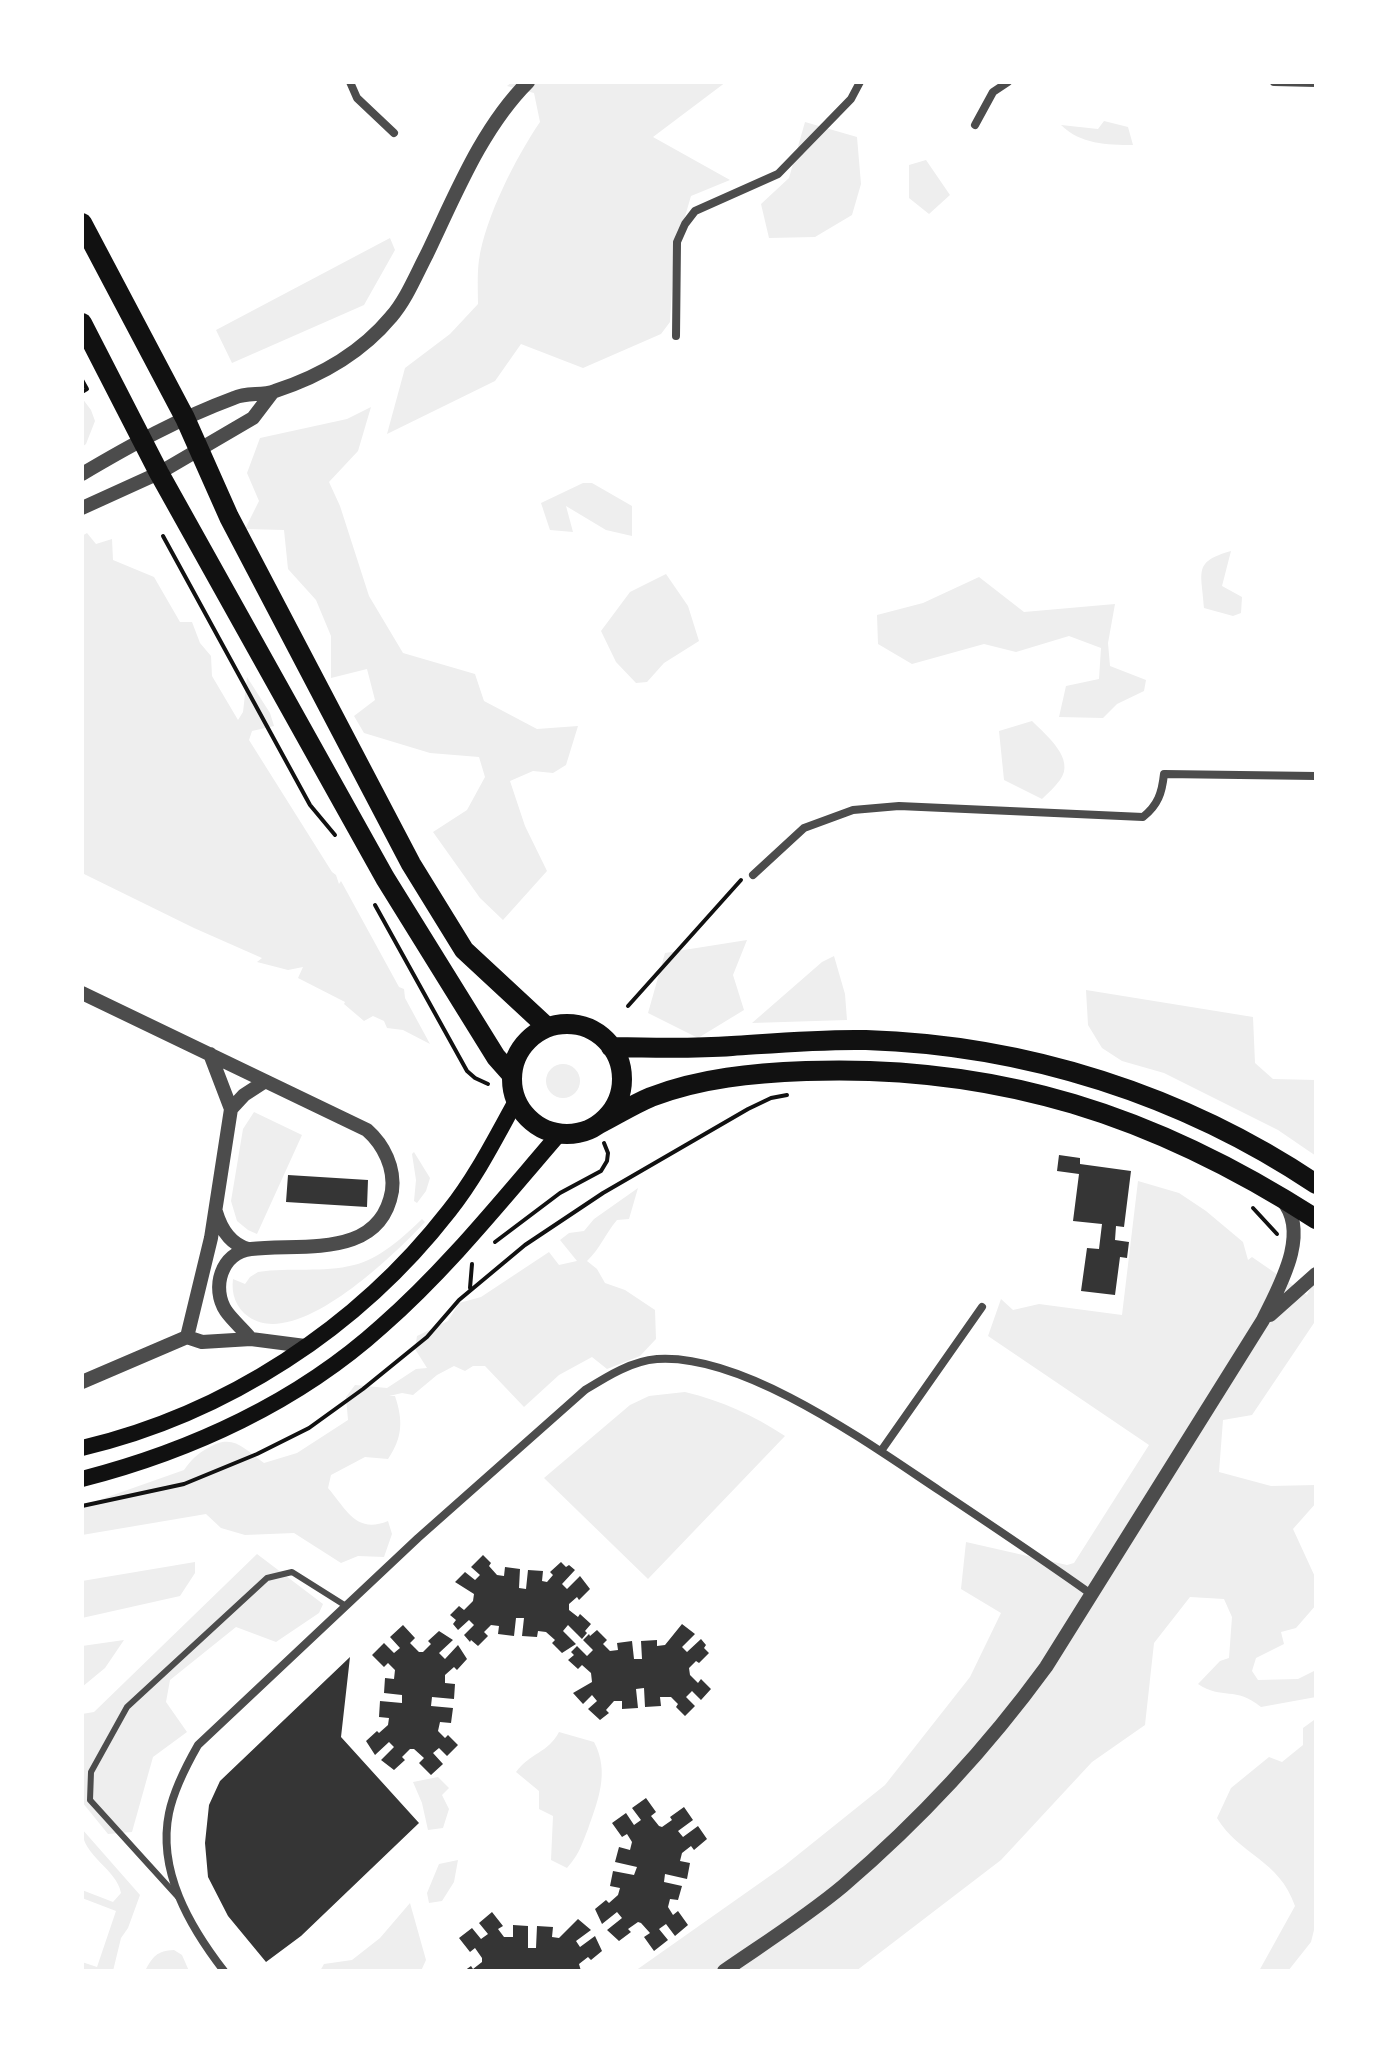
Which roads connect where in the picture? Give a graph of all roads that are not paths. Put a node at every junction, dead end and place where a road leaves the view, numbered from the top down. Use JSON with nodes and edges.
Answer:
{"nodes":[{"id":1,"x":350,"y":82,"type":"edge"},
{"id":2,"x":528,"y":82,"type":"edge"},
{"id":3,"x":860,"y":82,"type":"edge"},
{"id":4,"x":1008,"y":82,"type":"edge"},
{"id":5,"x":1274,"y":82,"type":"edge"},
{"id":6,"x":1316,"y":83,"type":"edge"},
{"id":7,"x":975,"y":125,"type":"dead end"},
{"id":8,"x":394,"y":133,"type":"dead end"},
{"id":9,"x":82,"y":223,"type":"edge"},
{"id":10,"x":82,"y":323,"type":"edge"},
{"id":11,"x":676,"y":336,"type":"dead end"},
{"id":12,"x":272,"y":393,"type":"junction"},
{"id":13,"x":185,"y":418,"type":"junction"},
{"id":14,"x":141,"y":440,"type":"junction"},
{"id":15,"x":199,"y":448,"type":"junction"},
{"id":16,"x":159,"y":473,"type":"junction"},
{"id":17,"x":82,"y":474,"type":"edge"},
{"id":18,"x":82,"y":508,"type":"edge"},
{"id":19,"x":1316,"y":776,"type":"edge"},
{"id":20,"x":753,"y":875,"type":"road end"},
{"id":21,"x":82,"y":993,"type":"edge"},
{"id":22,"x":547,"y":1027,"type":"junction"},
{"id":23,"x":611,"y":1047,"type":"junction"},
{"id":24,"x":210,"y":1054,"type":"junction"},
{"id":25,"x":512,"y":1075,"type":"junction"},
{"id":26,"x":264,"y":1082,"type":"junction"},
{"id":27,"x":516,"y":1101,"type":"junction"},
{"id":28,"x":231,"y":1109,"type":"junction"},
{"id":29,"x":599,"y":1132,"type":"junction"},
{"id":30,"x":559,"y":1134,"type":"junction"},
{"id":31,"x":1316,"y":1184,"type":"edge"},
{"id":32,"x":1273,"y":1191,"type":"junction"},
{"id":33,"x":215,"y":1210,"type":"junction"},
{"id":34,"x":1316,"y":1219,"type":"edge"},
{"id":35,"x":248,"y":1249,"type":"junction"},
{"id":36,"x":1316,"y":1274,"type":"edge"},
{"id":37,"x":982,"y":1307,"type":"dead end"},
{"id":38,"x":1263,"y":1320,"type":"junction"},
{"id":39,"x":187,"y":1337,"type":"junction"},
{"id":40,"x":251,"y":1339,"type":"junction"},
{"id":41,"x":305,"y":1346,"type":"junction"},
{"id":42,"x":82,"y":1382,"type":"edge"},
{"id":43,"x":82,"y":1448,"type":"edge"},
{"id":44,"x":881,"y":1451,"type":"junction"},
{"id":45,"x":82,"y":1479,"type":"edge"},
{"id":46,"x":1091,"y":1594,"type":"junction"},
{"id":47,"x":346,"y":1606,"type":"junction"},
{"id":48,"x":178,"y":1897,"type":"junction"},
{"id":49,"x":224,"y":1971,"type":"edge"},
{"id":50,"x":724,"y":1971,"type":"edge"}],
"edges":[{"from":1,"to":8,"type":"street"},
{"from":2,"to":12,"type":"street"},
{"from":3,"to":11,"type":"street"},
{"from":4,"to":7,"type":"street"},
{"from":5,"to":6,"type":"street"},
{"from":9,"to":13,"type":"main road"},
{"from":10,"to":14,"type":"main road"},
{"from":12,"to":13,"type":"street"},
{"from":12,"to":15,"type":"street"},
{"from":13,"to":14,"type":"street"},
{"from":13,"to":15,"type":"main road"},
{"from":14,"to":16,"type":"main road"},
{"from":14,"to":17,"type":"street"},
{"from":15,"to":16,"type":"street"},
{"from":15,"to":22,"type":"main road"},
{"from":16,"to":18,"type":"street"},
{"from":16,"to":25,"type":"main road"},
{"from":19,"to":20,"type":"street"},
{"from":21,"to":24,"type":"street"},
{"from":22,"to":23,"type":"main road"},
{"from":22,"to":25,"type":"main road"},
{"from":23,"to":29,"type":"main road"},
{"from":23,"to":31,"type":"main road"},
{"from":24,"to":26,"type":"street"},
{"from":24,"to":28,"type":"street"},
{"from":25,"to":27,"type":"main road"},
{"from":26,"to":28,"type":"street"},
{"from":26,"to":35,"type":"street"},
{"from":27,"to":30,"type":"main road"},
{"from":27,"to":41,"type":"main road"},
{"from":28,"to":33,"type":"street"},
{"from":29,"to":30,"type":"main road"},
{"from":29,"to":32,"type":"main road"},
{"from":30,"to":45,"type":"main road"},
{"from":32,"to":34,"type":"main road"},
{"from":32,"to":38,"type":"street"},
{"from":33,"to":35,"type":"street"},
{"from":33,"to":39,"type":"street"},
{"from":35,"to":40,"type":"street"},
{"from":36,"to":38,"type":"street"},
{"from":37,"to":44,"type":"street"},
{"from":38,"to":46,"type":"street"},
{"from":39,"to":40,"type":"street"},
{"from":39,"to":42,"type":"street"},
{"from":40,"to":41,"type":"street"},
{"from":41,"to":43,"type":"main road"},
{"from":44,"to":46,"type":"street"},
{"from":44,"to":47,"type":"street"},
{"from":46,"to":50,"type":"street"},
{"from":47,"to":48,"type":"street"},
{"from":47,"to":48,"type":"lane"},
{"from":48,"to":49,"type":"street"}]}
